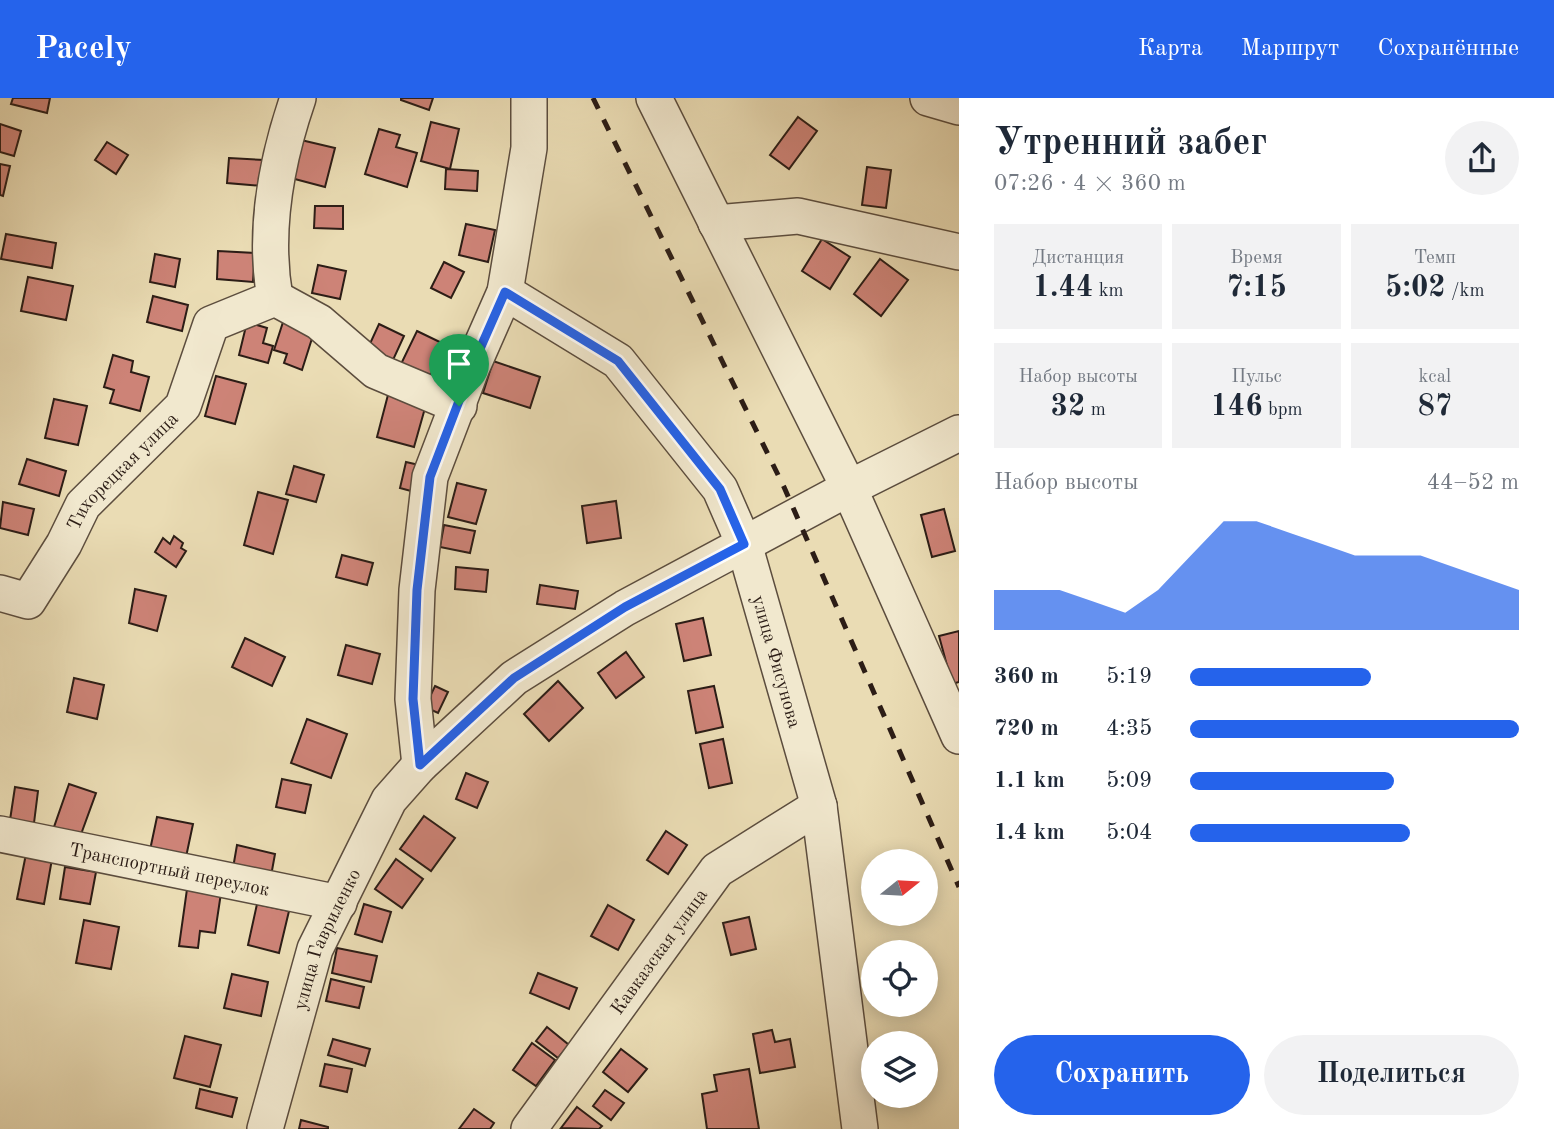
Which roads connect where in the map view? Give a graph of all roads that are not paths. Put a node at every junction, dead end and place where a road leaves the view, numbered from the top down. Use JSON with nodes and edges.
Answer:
{"nodes":[{"id":1,"x":298,"y":98,"type":"edge"},
{"id":2,"x":529,"y":98,"type":"edge"},
{"id":3,"x":654,"y":98,"type":"edge"},
{"id":4,"x":928,"y":98,"type":"edge"},
{"id":5,"x":959,"y":107,"type":"edge"},
{"id":6,"x":716,"y":223,"type":"junction"},
{"id":7,"x":959,"y":252,"type":"edge"},
{"id":8,"x":505,"y":292,"type":"junction"},
{"id":9,"x":275,"y":298,"type":"junction"},
{"id":10,"x":459,"y":406,"type":"junction"},
{"id":11,"x":959,"y":433,"type":"edge"},
{"id":12,"x":849,"y":488,"type":"junction"},
{"id":13,"x":744,"y":544,"type":"junction"},
{"id":14,"x":14,"y":597,"type":"edge"},
{"id":15,"x":959,"y":736,"type":"edge"},
{"id":16,"x":420,"y":765,"type":"junction"},
{"id":17,"x":819,"y":806,"type":"junction"},
{"id":18,"x":0,"y":834,"type":"edge"},
{"id":19,"x":339,"y":903,"type":"junction"},
{"id":20,"x":265,"y":1129,"type":"edge"},
{"id":21,"x":529,"y":1129,"type":"edge"},
{"id":22,"x":860,"y":1129,"type":"edge"}],
"edges":[{"from":1,"to":9,"type":"street"},
{"from":2,"to":8,"type":"street"},
{"from":3,"to":6,"type":"street"},
{"from":4,"to":5,"type":"street"},
{"from":6,"to":7,"type":"street"},
{"from":6,"to":12,"type":"street"},
{"from":8,"to":10,"type":"street"},
{"from":8,"to":13,"type":"street","name":"улица Фисунова"},
{"from":9,"to":10,"type":"street"},
{"from":9,"to":14,"type":"street","name":"Тихорецкая улица"},
{"from":10,"to":16,"type":"street"},
{"from":11,"to":12,"type":"street","name":"улица Гавриленко"},
{"from":12,"to":13,"type":"street","name":"улица Гавриленко"},
{"from":12,"to":15,"type":"street"},
{"from":13,"to":16,"type":"street","name":"улица Гавриленко"},
{"from":13,"to":17,"type":"street","name":"улица Фисунова"},
{"from":16,"to":19,"type":"street","name":"улица Гавриленко"},
{"from":17,"to":21,"type":"street","name":"Кавказская улица"},
{"from":17,"to":22,"type":"street","name":"улица Фисунова"},
{"from":18,"to":19,"type":"street","name":"Транспортный переулок"},
{"from":19,"to":20,"type":"street","name":"улица Гавриленко"}]}
